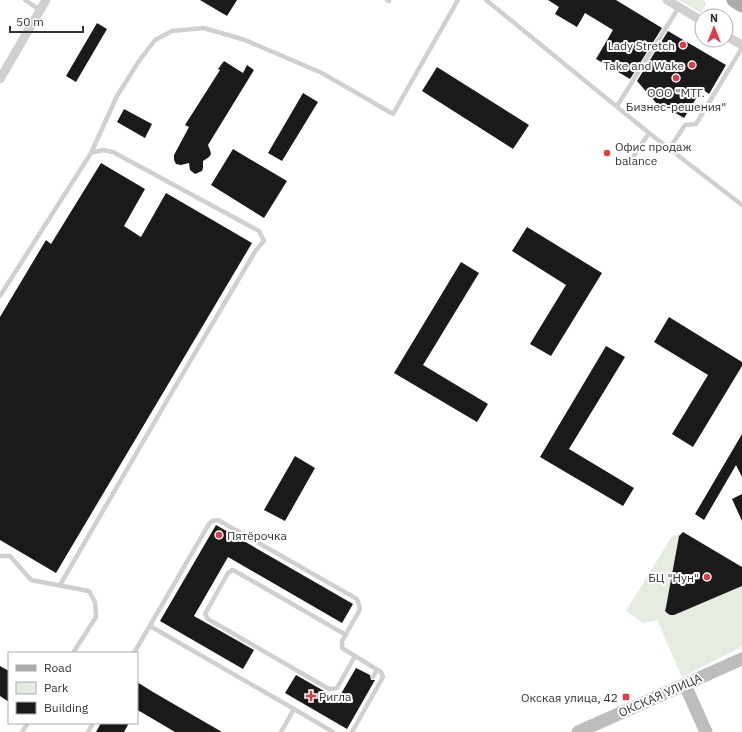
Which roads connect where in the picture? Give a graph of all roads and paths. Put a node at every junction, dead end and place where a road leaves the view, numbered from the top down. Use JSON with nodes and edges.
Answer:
{"nodes":[{"id":1,"x":25,"y":0,"type":"edge"},
{"id":2,"x":46,"y":0,"type":"edge"},
{"id":3,"x":458,"y":0,"type":"edge"},
{"id":4,"x":486,"y":0,"type":"edge"},
{"id":5,"x":667,"y":0,"type":"edge"},
{"id":6,"x":734,"y":0,"type":"edge"},
{"id":7,"x":742,"y":5,"type":"edge"},
{"id":8,"x":679,"y":7,"type":"junction"},
{"id":9,"x":40,"y":10,"type":"junction"},
{"id":10,"x":694,"y":16,"type":"edge"},
{"id":11,"x":742,"y":47,"type":"edge"},
{"id":12,"x":0,"y":79,"type":"edge"},
{"id":13,"x":617,"y":106,"type":"junction"},
{"id":14,"x":649,"y":133,"type":"junction"},
{"id":15,"x":669,"y":148,"type":"junction"},
{"id":16,"x":91,"y":153,"type":"junction"},
{"id":17,"x":631,"y":160,"type":"dead end"},
{"id":18,"x":742,"y":205,"type":"edge"},
{"id":19,"x":0,"y":296,"type":"edge"},
{"id":20,"x":0,"y":556,"type":"edge"},
{"id":21,"x":60,"y":585,"type":"junction"},
{"id":22,"x":150,"y":626,"type":"junction"},
{"id":23,"x":346,"y":635,"type":"junction"},
{"id":24,"x":74,"y":652,"type":"edge"},
{"id":25,"x":135,"y":652,"type":"edge"},
{"id":26,"x":355,"y":656,"type":"junction"},
{"id":27,"x":742,"y":659,"type":"edge"},
{"id":28,"x":377,"y":670,"type":"junction"},
{"id":29,"x":373,"y":677,"type":"dead end"},
{"id":30,"x":684,"y":683,"type":"junction"},
{"id":31,"x":294,"y":710,"type":"junction"},
{"id":32,"x":281,"y":732,"type":"edge"},
{"id":33,"x":333,"y":732,"type":"edge"},
{"id":34,"x":352,"y":732,"type":"edge"},
{"id":35,"x":578,"y":732,"type":"edge"},
{"id":36,"x":706,"y":732,"type":"edge"}],
"edges":[{"from":1,"to":9,"type":"lane"},
{"from":2,"to":9,"type":"street"},
{"from":3,"to":16,"type":"lane"},
{"from":4,"to":13,"type":"lane"},
{"from":5,"to":8,"type":"street"},
{"from":6,"to":7,"type":"main road"},
{"from":8,"to":10,"type":"street"},
{"from":8,"to":13,"type":"lane"},
{"from":9,"to":12,"type":"street"},
{"from":11,"to":15,"type":"lane"},
{"from":13,"to":14,"type":"lane"},
{"from":14,"to":15,"type":"lane"},
{"from":14,"to":17,"type":"lane"},
{"from":15,"to":18,"type":"lane"},
{"from":16,"to":19,"type":"lane"},
{"from":16,"to":21,"type":"lane"},
{"from":20,"to":21,"type":"lane"},
{"from":21,"to":24,"type":"lane"},
{"from":22,"to":23,"type":"lane"},
{"from":22,"to":25,"type":"lane"},
{"from":22,"to":31,"type":"lane"},
{"from":23,"to":26,"type":"lane"},
{"from":23,"to":26,"type":"lane"},
{"from":26,"to":28,"type":"lane"},
{"from":27,"to":30,"type":"main road","name":"ОКСКАЯ УЛИЦА"},
{"from":28,"to":29,"type":"lane"},
{"from":28,"to":34,"type":"lane"},
{"from":30,"to":35,"type":"main road","name":"ОКСКАЯ УЛИЦА"},
{"from":30,"to":36,"type":"main road"},
{"from":31,"to":32,"type":"lane"},
{"from":31,"to":33,"type":"lane"}]}
